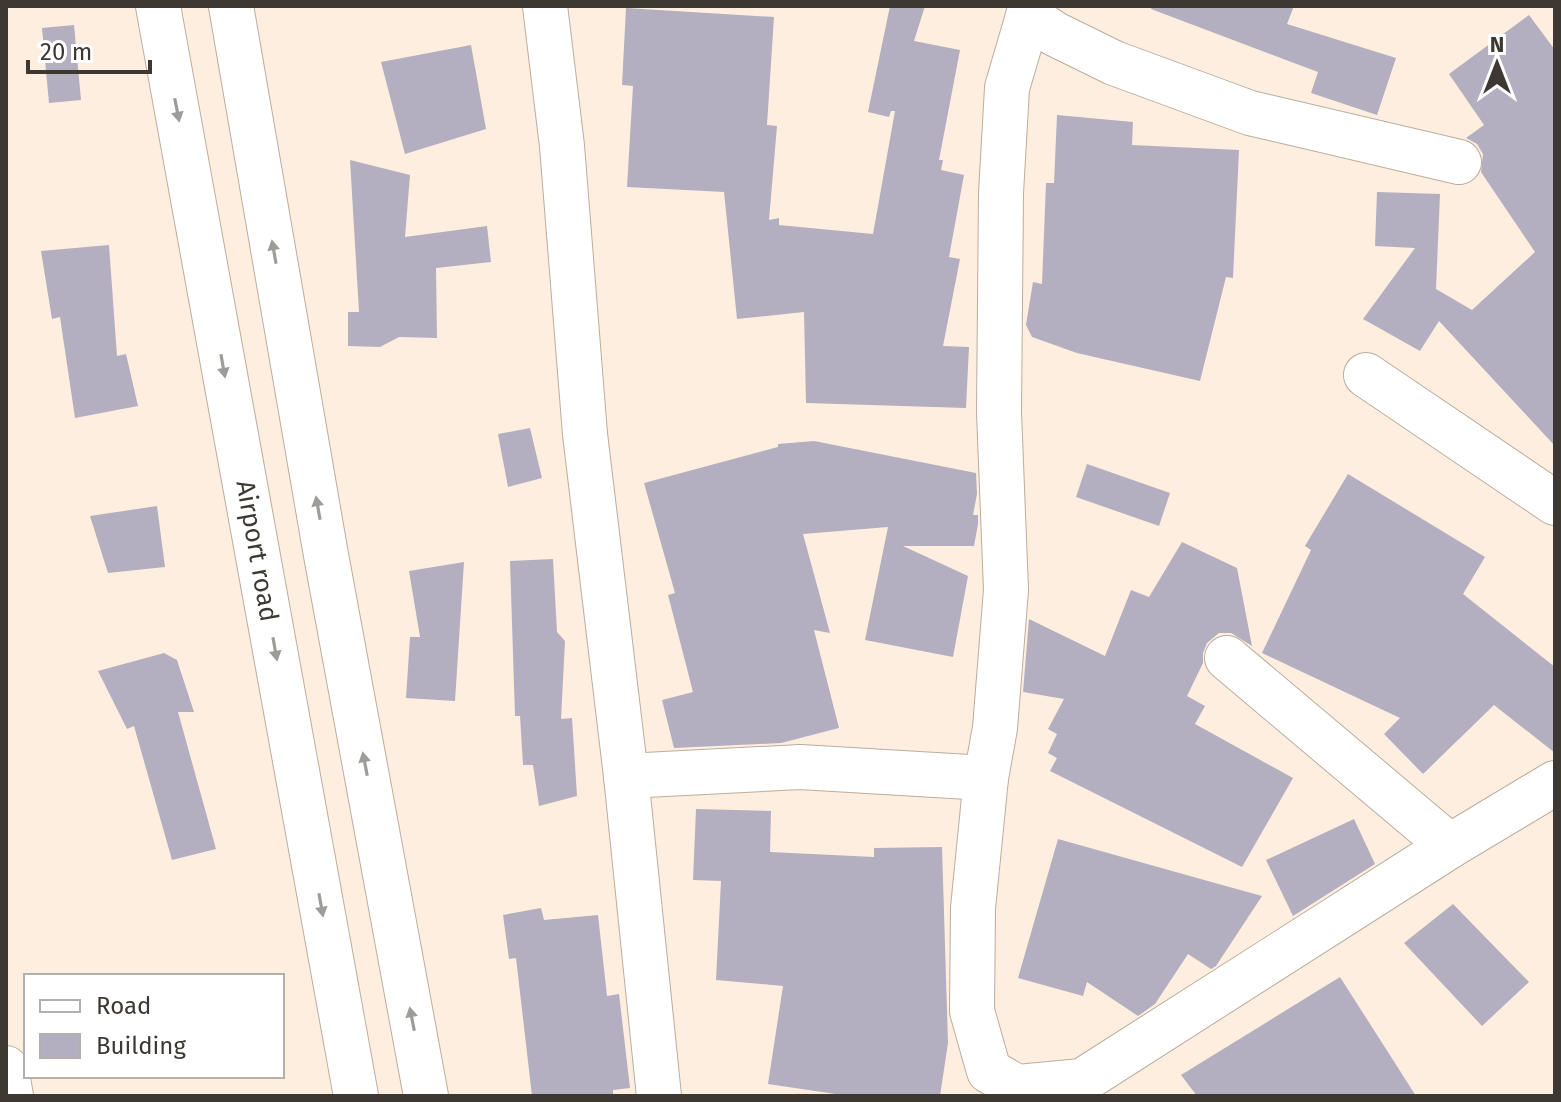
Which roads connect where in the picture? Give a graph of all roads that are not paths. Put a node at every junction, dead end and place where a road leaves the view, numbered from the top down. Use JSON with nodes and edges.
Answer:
{"nodes":[{"id":1,"x":158,"y":6,"type":"edge"},
{"id":2,"x":231,"y":6,"type":"edge"},
{"id":3,"x":545,"y":6,"type":"edge"},
{"id":4,"x":1029,"y":11,"type":"edge"},
{"id":5,"x":1459,"y":162,"type":"dead end"},
{"id":6,"x":1366,"y":375,"type":"dead end"},
{"id":7,"x":1555,"y":503,"type":"edge"},
{"id":8,"x":326,"y":555,"type":"junction"},
{"id":9,"x":260,"y":571,"type":"junction"},
{"id":10,"x":1227,"y":658,"type":"dead end"},
{"id":11,"x":626,"y":776,"type":"junction"},
{"id":12,"x":986,"y":778,"type":"junction"},
{"id":13,"x":1555,"y":783,"type":"edge"},
{"id":14,"x":1450,"y":846,"type":"junction"},
{"id":15,"x":6,"y":1068,"type":"edge"},
{"id":16,"x":11,"y":1096,"type":"edge"},
{"id":17,"x":356,"y":1096,"type":"edge"},
{"id":18,"x":426,"y":1096,"type":"edge"},
{"id":19,"x":659,"y":1096,"type":"edge"}],
"edges":[{"from":1,"to":9,"type":"street","name":"Airport road","one_way":true},
{"from":8,"to":2,"type":"street","one_way":true},
{"from":3,"to":11,"type":"street"},
{"from":4,"to":5,"type":"street"},
{"from":4,"to":12,"type":"street"},
{"from":6,"to":7,"type":"street"},
{"from":8,"to":9,"type":"street"},
{"from":18,"to":8,"type":"street","one_way":true},
{"from":9,"to":17,"type":"street","name":"Airport road","one_way":true},
{"from":10,"to":14,"type":"street"},
{"from":11,"to":12,"type":"street"},
{"from":11,"to":19,"type":"street"},
{"from":12,"to":14,"type":"street"},
{"from":13,"to":14,"type":"street"},
{"from":15,"to":16,"type":"street"}]}
